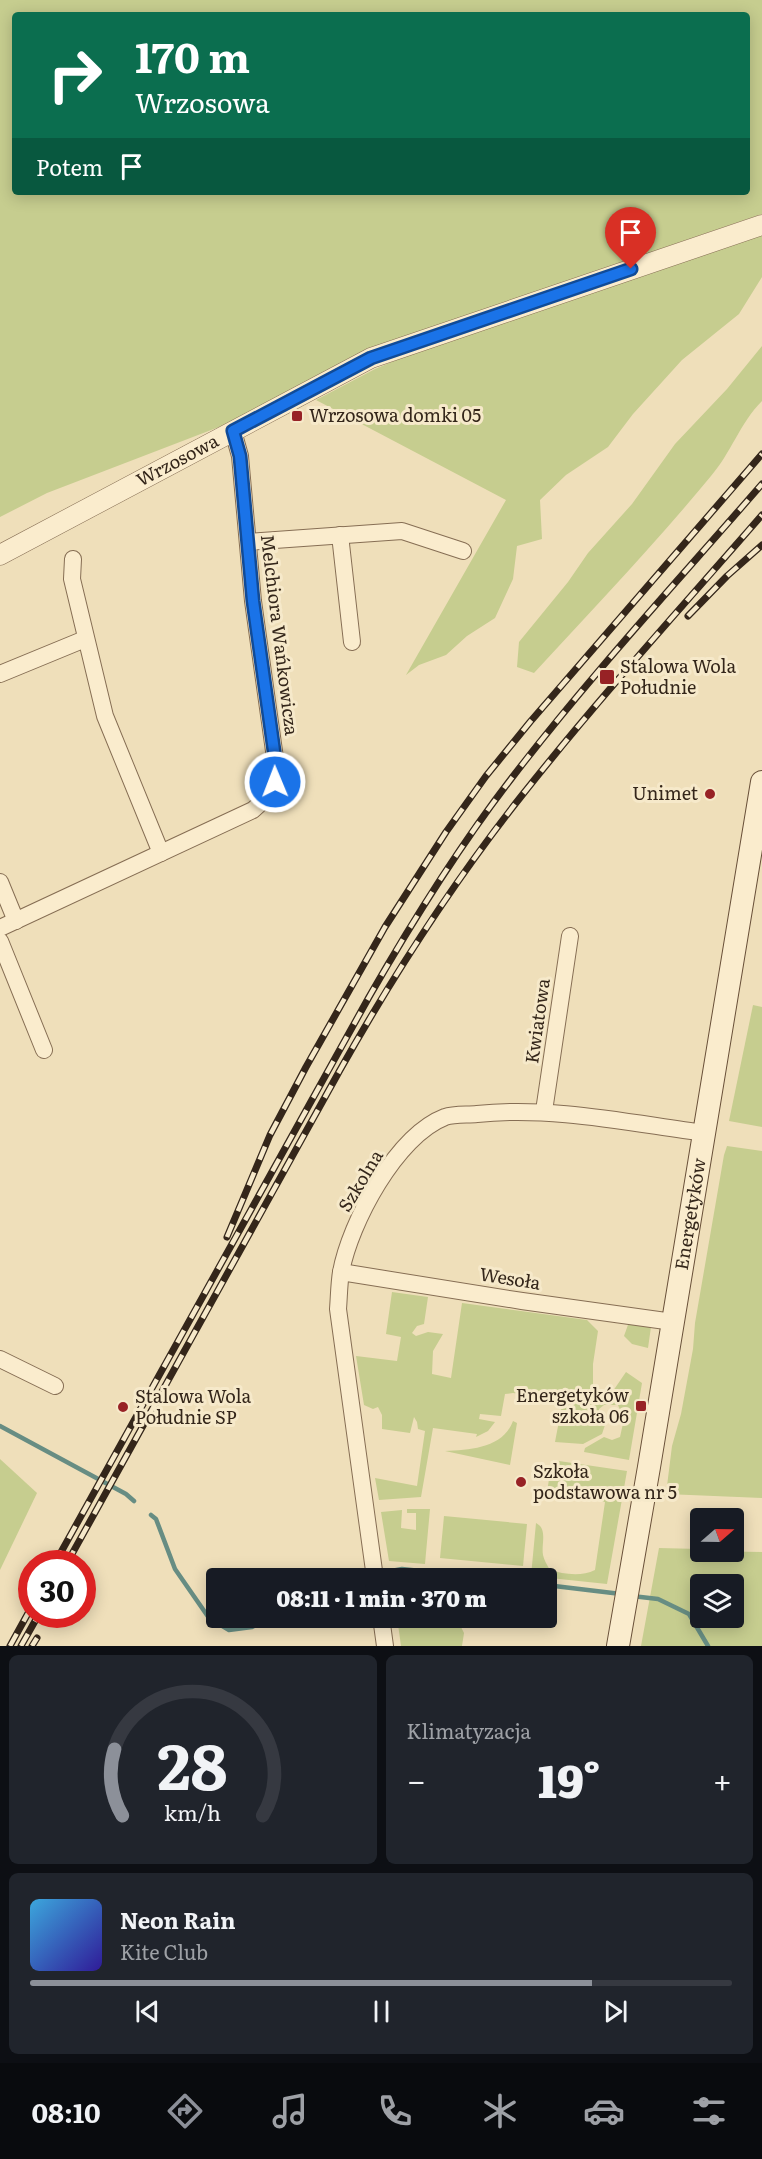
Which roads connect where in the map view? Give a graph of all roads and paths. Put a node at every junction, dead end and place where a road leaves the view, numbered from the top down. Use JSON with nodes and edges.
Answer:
{"nodes":[{"id":1,"x":762,"y":225,"type":"edge"},
{"id":2,"x":233,"y":431,"type":"junction"},
{"id":3,"x":340,"y":535,"type":"junction"},
{"id":4,"x":248,"y":542,"type":"junction"},
{"id":5,"x":463,"y":551,"type":"dead end"},
{"id":6,"x":0,"y":555,"type":"edge"},
{"id":7,"x":73,"y":560,"type":"dead end"},
{"id":8,"x":85,"y":639,"type":"junction"},
{"id":9,"x":352,"y":642,"type":"dead end"},
{"id":10,"x":0,"y":674,"type":"edge"},
{"id":11,"x":762,"y":782,"type":"edge"},
{"id":12,"x":161,"y":853,"type":"junction"},
{"id":13,"x":0,"y":882,"type":"edge"},
{"id":14,"x":16,"y":921,"type":"junction"},
{"id":15,"x":0,"y":928,"type":"edge"},
{"id":16,"x":570,"y":936,"type":"dead end"},
{"id":17,"x":0,"y":941,"type":"edge"},
{"id":18,"x":44,"y":1050,"type":"dead end"},
{"id":19,"x":544,"y":1111,"type":"junction"},
{"id":20,"x":704,"y":1132,"type":"junction"},
{"id":21,"x":341,"y":1272,"type":"junction"},
{"id":22,"x":673,"y":1322,"type":"junction"},
{"id":23,"x":0,"y":1359,"type":"edge"},
{"id":24,"x":56,"y":1386,"type":"dead end"},
{"id":25,"x":374,"y":1568,"type":"edge"},
{"id":26,"x":383,"y":1628,"type":"edge"},
{"id":27,"x":385,"y":1646,"type":"edge"},
{"id":28,"x":618,"y":1646,"type":"edge"}],
"edges":[{"from":1,"to":2,"type":"street","name":"Wrzosowa"},
{"from":2,"to":4,"type":"street","name":"Melchiora Wańkowicza"},
{"from":2,"to":6,"type":"street","name":"Wrzosowa"},
{"from":3,"to":4,"type":"street"},
{"from":3,"to":5,"type":"street"},
{"from":3,"to":9,"type":"street"},
{"from":4,"to":12,"type":"street","name":"Melchiora Wańkowicza"},
{"from":7,"to":8,"type":"street"},
{"from":8,"to":10,"type":"street"},
{"from":8,"to":12,"type":"street"},
{"from":11,"to":20,"type":"main road","name":"Energetyków"},
{"from":12,"to":14,"type":"street","name":"Melchiora Wańkowicza"},
{"from":13,"to":14,"type":"street"},
{"from":14,"to":15,"type":"street","name":"Melchiora Wańkowicza"},
{"from":16,"to":19,"type":"street","name":"Kwiatowa"},
{"from":17,"to":18,"type":"street"},
{"from":19,"to":20,"type":"street","name":"Szkolna"},
{"from":19,"to":21,"type":"street","name":"Szkolna"},
{"from":20,"to":22,"type":"main road","name":"Energetyków"},
{"from":21,"to":22,"type":"street","name":"Wesoła"},
{"from":21,"to":25,"type":"street","name":"Szkolna"},
{"from":22,"to":28,"type":"main road","name":"Energetyków"},
{"from":23,"to":24,"type":"street"},
{"from":26,"to":27,"type":"street"}]}
